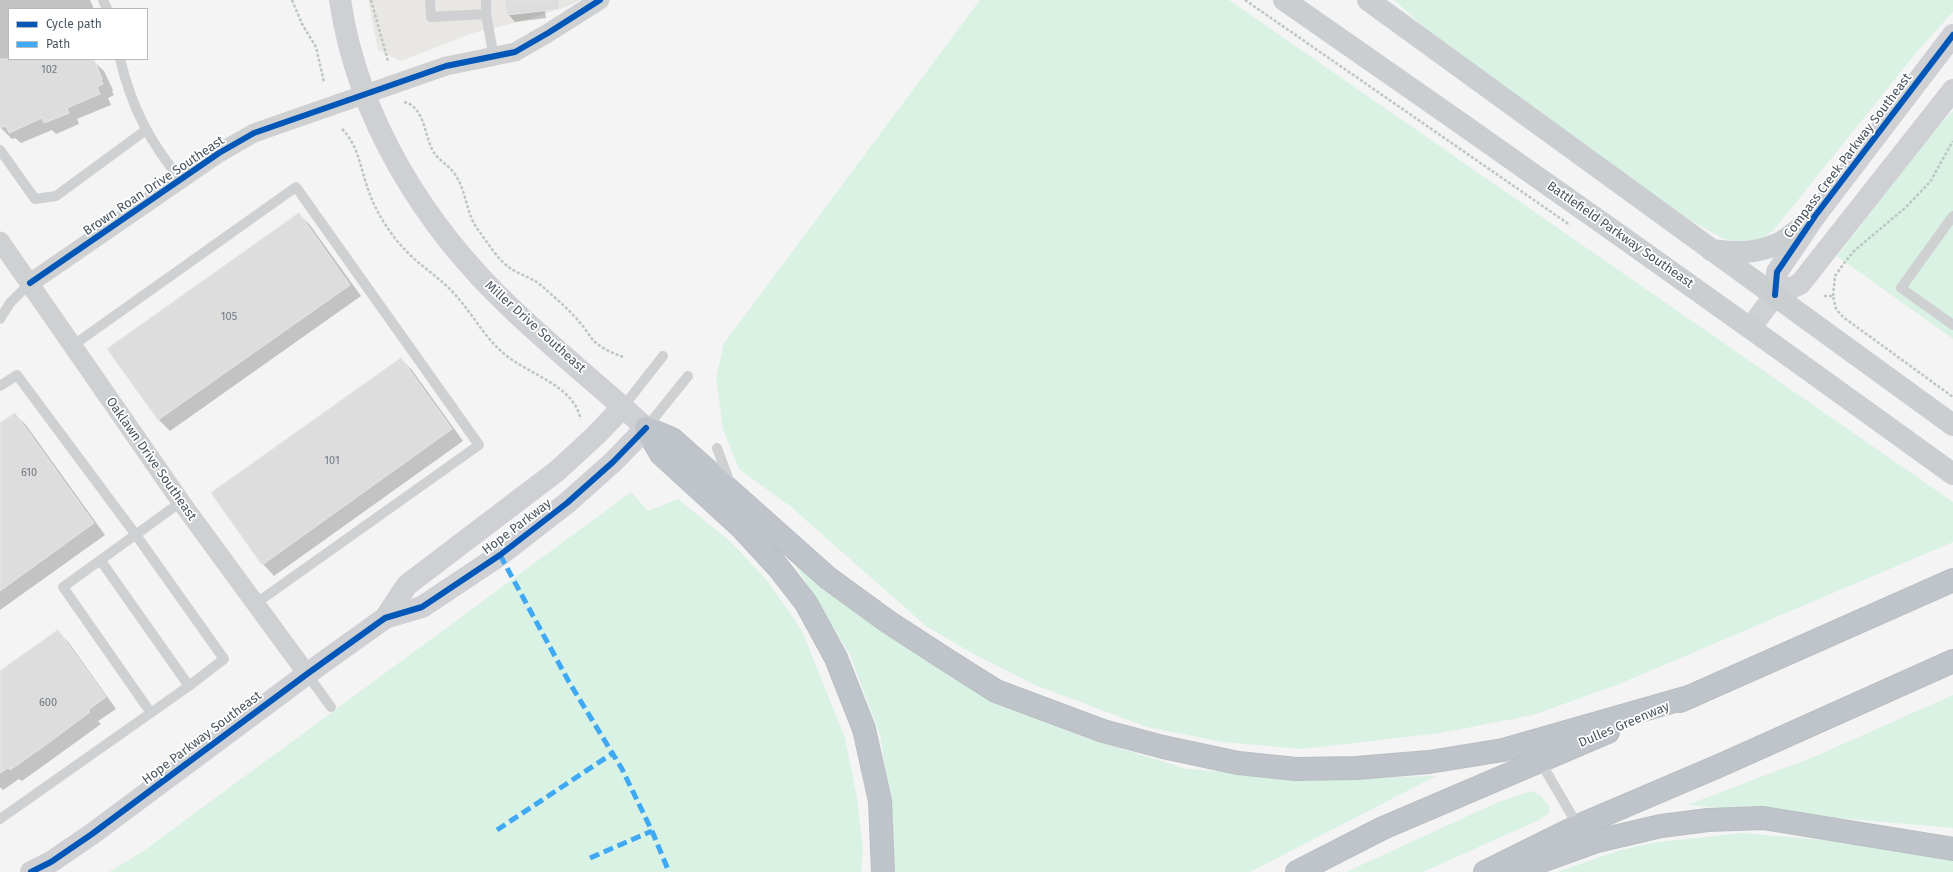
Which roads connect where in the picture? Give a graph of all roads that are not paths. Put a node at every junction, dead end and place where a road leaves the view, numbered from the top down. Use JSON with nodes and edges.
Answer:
{"nodes":[{"id":1,"x":340,"y":0,"type":"edge"},
{"id":2,"x":430,"y":0,"type":"edge"},
{"id":3,"x":486,"y":0,"type":"edge"},
{"id":4,"x":600,"y":0,"type":"edge"},
{"id":5,"x":1284,"y":0,"type":"edge"},
{"id":6,"x":1368,"y":0,"type":"edge"},
{"id":7,"x":486,"y":14,"type":"junction"},
{"id":8,"x":1953,"y":35,"type":"edge"},
{"id":9,"x":494,"y":58,"type":"junction"},
{"id":10,"x":120,"y":60,"type":"edge"},
{"id":11,"x":1953,"y":90,"type":"edge"},
{"id":12,"x":365,"y":95,"type":"junction"},
{"id":13,"x":146,"y":130,"type":"junction"},
{"id":14,"x":0,"y":150,"type":"edge"},
{"id":15,"x":181,"y":180,"type":"junction"},
{"id":16,"x":1814,"y":216,"type":"junction"},
{"id":17,"x":1953,"y":216,"type":"edge"},
{"id":18,"x":0,"y":241,"type":"edge"},
{"id":19,"x":1711,"y":250,"type":"junction"},
{"id":20,"x":30,"y":283,"type":"junction"},
{"id":21,"x":1775,"y":295,"type":"junction"},
{"id":22,"x":0,"y":320,"type":"edge"},
{"id":23,"x":1953,"y":325,"type":"edge"},
{"id":24,"x":1751,"y":327,"type":"junction"},
{"id":25,"x":72,"y":346,"type":"junction"},
{"id":26,"x":663,"y":356,"type":"dead end"},
{"id":27,"x":688,"y":376,"type":"dead end"},
{"id":28,"x":0,"y":386,"type":"edge"},
{"id":29,"x":623,"y":407,"type":"junction"},
{"id":30,"x":1953,"y":425,"type":"edge"},
{"id":31,"x":646,"y":428,"type":"junction"},
{"id":32,"x":717,"y":448,"type":"dead end"},
{"id":33,"x":1953,"y":474,"type":"edge"},
{"id":34,"x":740,"y":500,"type":"junction"},
{"id":35,"x":181,"y":502,"type":"junction"},
{"id":36,"x":136,"y":536,"type":"junction"},
{"id":37,"x":101,"y":561,"type":"junction"},
{"id":38,"x":1953,"y":580,"type":"edge"},
{"id":39,"x":255,"y":604,"type":"junction"},
{"id":40,"x":385,"y":618,"type":"junction"},
{"id":41,"x":1953,"y":661,"type":"edge"},
{"id":42,"x":307,"y":674,"type":"junction"},
{"id":43,"x":189,"y":686,"type":"junction"},
{"id":44,"x":1692,"y":696,"type":"junction"},
{"id":45,"x":331,"y":707,"type":"dead end"},
{"id":46,"x":151,"y":713,"type":"junction"},
{"id":47,"x":1540,"y":761,"type":"junction"},
{"id":48,"x":0,"y":819,"type":"edge"},
{"id":49,"x":1578,"y":826,"type":"junction"},
{"id":50,"x":1953,"y":849,"type":"edge"},
{"id":51,"x":31,"y":872,"type":"edge"},
{"id":52,"x":883,"y":872,"type":"edge"},
{"id":53,"x":1297,"y":872,"type":"edge"},
{"id":54,"x":1485,"y":872,"type":"edge"},
{"id":55,"x":1510,"y":872,"type":"edge"}],
"edges":[{"from":1,"to":12,"type":"street","name":"Miller Drive Southeast"},
{"from":2,"to":7,"type":"lane"},
{"from":3,"to":7,"type":"lane"},
{"from":4,"to":9,"type":"street","name":"Brown Roan Drive Southeast"},
{"from":5,"to":24,"type":"main road","name":"Battlefield Parkway Southeast"},
{"from":6,"to":19,"type":"main road"},
{"from":7,"to":9,"type":"lane"},
{"from":8,"to":16,"type":"street","name":"Compass Creek Parkway Southeast"},
{"from":9,"to":12,"type":"street","name":"Brown Roan Drive Southeast"},
{"from":10,"to":13,"type":"lane"},
{"from":11,"to":21,"type":"street"},
{"from":12,"to":15,"type":"street","name":"Brown Roan Drive Southeast"},
{"from":12,"to":29,"type":"street","name":"Miller Drive Southeast"},
{"from":13,"to":14,"type":"lane"},
{"from":13,"to":15,"type":"lane"},
{"from":15,"to":20,"type":"street","name":"Brown Roan Drive Southeast"},
{"from":16,"to":19,"type":"main road"},
{"from":16,"to":21,"type":"street","name":"Compass Creek Parkway Southeast"},
{"from":17,"to":23,"type":"lane"},
{"from":18,"to":20,"type":"street","name":"Oaklawn Drive Southeast"},
{"from":19,"to":21,"type":"main road"},
{"from":20,"to":22,"type":"lane"},
{"from":20,"to":25,"type":"street","name":"Oaklawn Drive Southeast"},
{"from":21,"to":24,"type":"street"},
{"from":21,"to":30,"type":"main road"},
{"from":24,"to":33,"type":"main road","name":"Battlefield Parkway Southeast"},
{"from":25,"to":35,"type":"street","name":"Oaklawn Drive Southeast"},
{"from":25,"to":39,"type":"lane"},
{"from":26,"to":29,"type":"lane","name":"Hope Parkway"},
{"from":27,"to":31,"type":"lane","name":"Hope Parkway"},
{"from":28,"to":36,"type":"lane"},
{"from":29,"to":31,"type":"street","name":"Miller Drive Southeast"},
{"from":29,"to":40,"type":"street","name":"Hope Parkway"},
{"from":31,"to":34,"type":"highway"},
{"from":31,"to":40,"type":"street","name":"Hope Parkway"},
{"from":31,"to":52,"type":"highway"},
{"from":32,"to":34,"type":"lane"},
{"from":34,"to":44,"type":"highway"},
{"from":35,"to":36,"type":"lane"},
{"from":35,"to":39,"type":"street","name":"Oaklawn Drive Southeast"},
{"from":36,"to":37,"type":"lane"},
{"from":36,"to":43,"type":"lane"},
{"from":37,"to":43,"type":"lane"},
{"from":37,"to":46,"type":"lane"},
{"from":38,"to":44,"type":"highway","name":"Dulles Greenway"},
{"from":39,"to":42,"type":"street","name":"Oaklawn Drive Southeast"},
{"from":40,"to":42,"type":"street","name":"Hope Parkway Southeast"},
{"from":41,"to":49,"type":"highway"},
{"from":42,"to":45,"type":"lane"},
{"from":42,"to":51,"type":"street","name":"Hope Parkway Southeast"},
{"from":43,"to":46,"type":"lane"},
{"from":44,"to":47,"type":"highway","name":"Dulles Greenway"},
{"from":46,"to":48,"type":"lane"},
{"from":47,"to":49,"type":"lane"},
{"from":47,"to":53,"type":"highway","name":"Dulles Greenway"},
{"from":49,"to":54,"type":"highway"},
{"from":50,"to":55,"type":"highway"}]}
